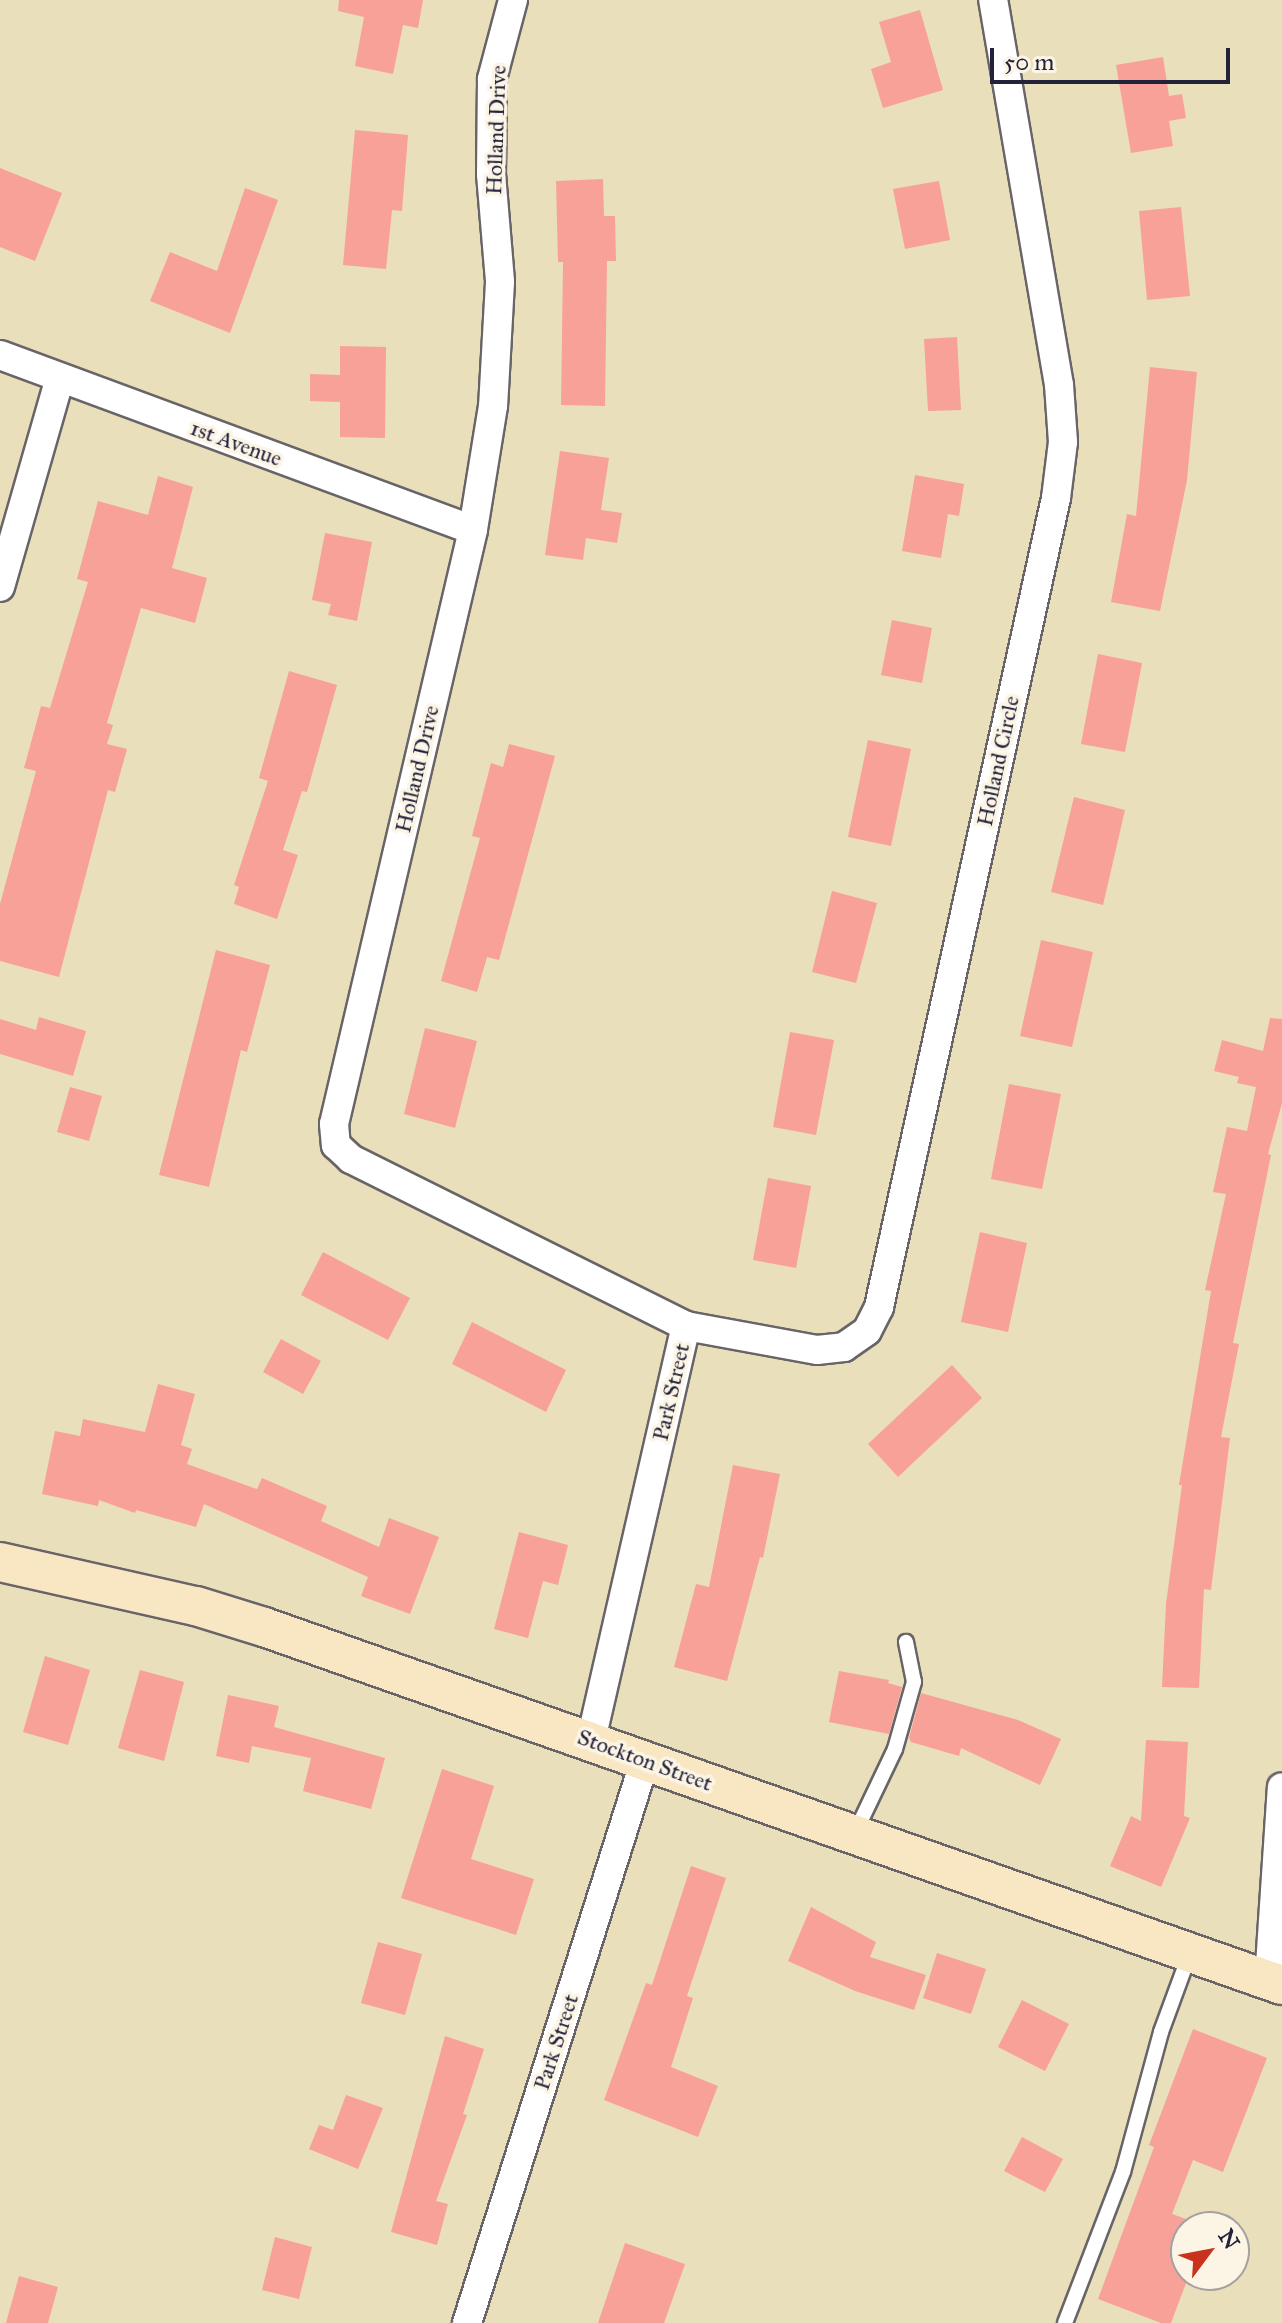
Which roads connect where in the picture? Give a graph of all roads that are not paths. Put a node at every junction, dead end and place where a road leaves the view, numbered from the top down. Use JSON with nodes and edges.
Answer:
{"nodes":[{"id":1,"x":513,"y":0,"type":"edge"},
{"id":2,"x":993,"y":0,"type":"edge"},
{"id":3,"x":0,"y":355,"type":"edge"},
{"id":4,"x":60,"y":378,"type":"junction"},
{"id":5,"x":473,"y":530,"type":"junction"},
{"id":6,"x":0,"y":587,"type":"edge"},
{"id":7,"x":686,"y":1326,"type":"junction"},
{"id":8,"x":0,"y":1562,"type":"edge"},
{"id":9,"x":906,"y":1642,"type":"dead end"},
{"id":10,"x":591,"y":1740,"type":"junction"},
{"id":11,"x":645,"y":1760,"type":"junction"},
{"id":12,"x":1282,"y":1787,"type":"edge"},
{"id":13,"x":855,"y":1834,"type":"junction"},
{"id":14,"x":1190,"y":1953,"type":"junction"},
{"id":15,"x":1276,"y":1983,"type":"edge"},
{"id":16,"x":467,"y":2323,"type":"edge"},
{"id":17,"x":1065,"y":2323,"type":"edge"}],
"edges":[{"from":1,"to":5,"type":"street","name":"Holland Drive"},
{"from":2,"to":7,"type":"street","name":"Holland Circle"},
{"from":3,"to":4,"type":"street","name":"1st Avenue"},
{"from":4,"to":5,"type":"street","name":"1st Avenue"},
{"from":4,"to":6,"type":"street"},
{"from":5,"to":7,"type":"street","name":"Holland Drive"},
{"from":7,"to":10,"type":"street","name":"Park Street"},
{"from":8,"to":10,"type":"street","name":"Stockton Street"},
{"from":9,"to":13,"type":"lane"},
{"from":10,"to":11,"type":"street","name":"Stockton Street"},
{"from":11,"to":13,"type":"street","name":"Stockton Street"},
{"from":11,"to":16,"type":"street","name":"Park Street"},
{"from":12,"to":15,"type":"street"},
{"from":13,"to":14,"type":"street","name":"Stockton Street"},
{"from":14,"to":15,"type":"street","name":"Stockton Street"},
{"from":14,"to":17,"type":"lane"}]}
